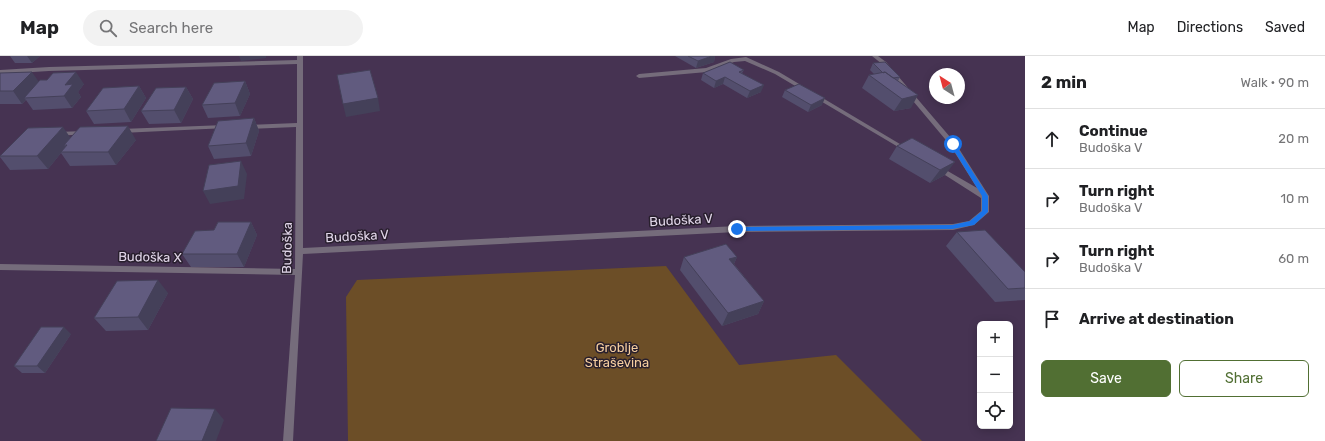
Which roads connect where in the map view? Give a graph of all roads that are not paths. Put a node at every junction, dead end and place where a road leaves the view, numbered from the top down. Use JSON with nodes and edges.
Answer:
{"nodes":[{"id":1,"x":875,"y":56,"type":"edge"},
{"id":2,"x":300,"y":59,"type":"edge"},
{"id":3,"x":0,"y":72,"type":"edge"},
{"id":4,"x":639,"y":76,"type":"dead end"},
{"id":5,"x":300,"y":124,"type":"junction"},
{"id":6,"x":229,"y":127,"type":"edge"},
{"id":7,"x":237,"y":127,"type":"edge"},
{"id":8,"x":118,"y":131,"type":"edge"},
{"id":9,"x":94,"y":132,"type":"edge"},
{"id":10,"x":46,"y":134,"type":"edge"},
{"id":11,"x":911,"y":152,"type":"edge"},
{"id":12,"x":931,"y":164,"type":"edge"},
{"id":13,"x":985,"y":196,"type":"junction"},
{"id":14,"x":300,"y":251,"type":"junction"},
{"id":15,"x":0,"y":267,"type":"edge"},
{"id":16,"x":299,"y":272,"type":"junction"},
{"id":17,"x":288,"y":441,"type":"edge"}],
"edges":[{"from":1,"to":13,"type":"street"},
{"from":2,"to":3,"type":"street"},
{"from":2,"to":5,"type":"street","name":"Budoška"},
{"from":4,"to":11,"type":"street"},
{"from":5,"to":7,"type":"street"},
{"from":5,"to":14,"type":"street","name":"Budoška"},
{"from":6,"to":8,"type":"street"},
{"from":9,"to":10,"type":"street"},
{"from":12,"to":13,"type":"street"},
{"from":13,"to":14,"type":"street","name":"Budoška V"},
{"from":14,"to":16,"type":"street","name":"Budoška"},
{"from":15,"to":16,"type":"street","name":"Budoška X"},
{"from":16,"to":17,"type":"street","name":"Budoška"}]}
